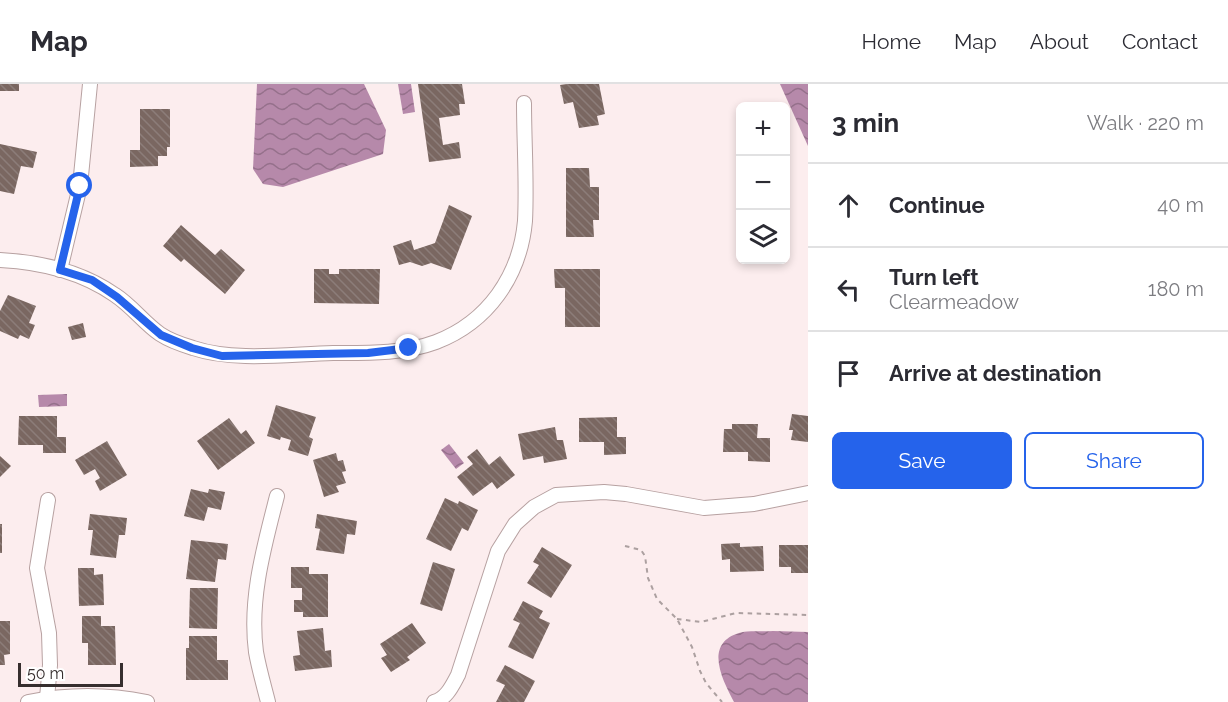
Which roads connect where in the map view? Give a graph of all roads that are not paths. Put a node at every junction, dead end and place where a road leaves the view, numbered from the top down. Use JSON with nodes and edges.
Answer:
{"nodes":[{"id":1,"x":90,"y":84,"type":"edge"},
{"id":2,"x":524,"y":103,"type":"dead end"},
{"id":3,"x":0,"y":260,"type":"edge"},
{"id":4,"x":60,"y":270,"type":"junction"},
{"id":5,"x":808,"y":493,"type":"edge"},
{"id":6,"x":277,"y":496,"type":"dead end"},
{"id":7,"x":48,"y":500,"type":"dead end"},
{"id":8,"x":47,"y":698,"type":"junction"},
{"id":9,"x":28,"y":702,"type":"edge"},
{"id":10,"x":147,"y":702,"type":"edge"},
{"id":11,"x":268,"y":702,"type":"edge"},
{"id":12,"x":434,"y":702,"type":"edge"}],
"edges":[{"from":1,"to":4,"type":"street"},
{"from":2,"to":4,"type":"street"},
{"from":3,"to":4,"type":"street"},
{"from":5,"to":12,"type":"street"},
{"from":6,"to":11,"type":"street"},
{"from":7,"to":8,"type":"street"},
{"from":8,"to":9,"type":"street"},
{"from":8,"to":10,"type":"street"}]}
